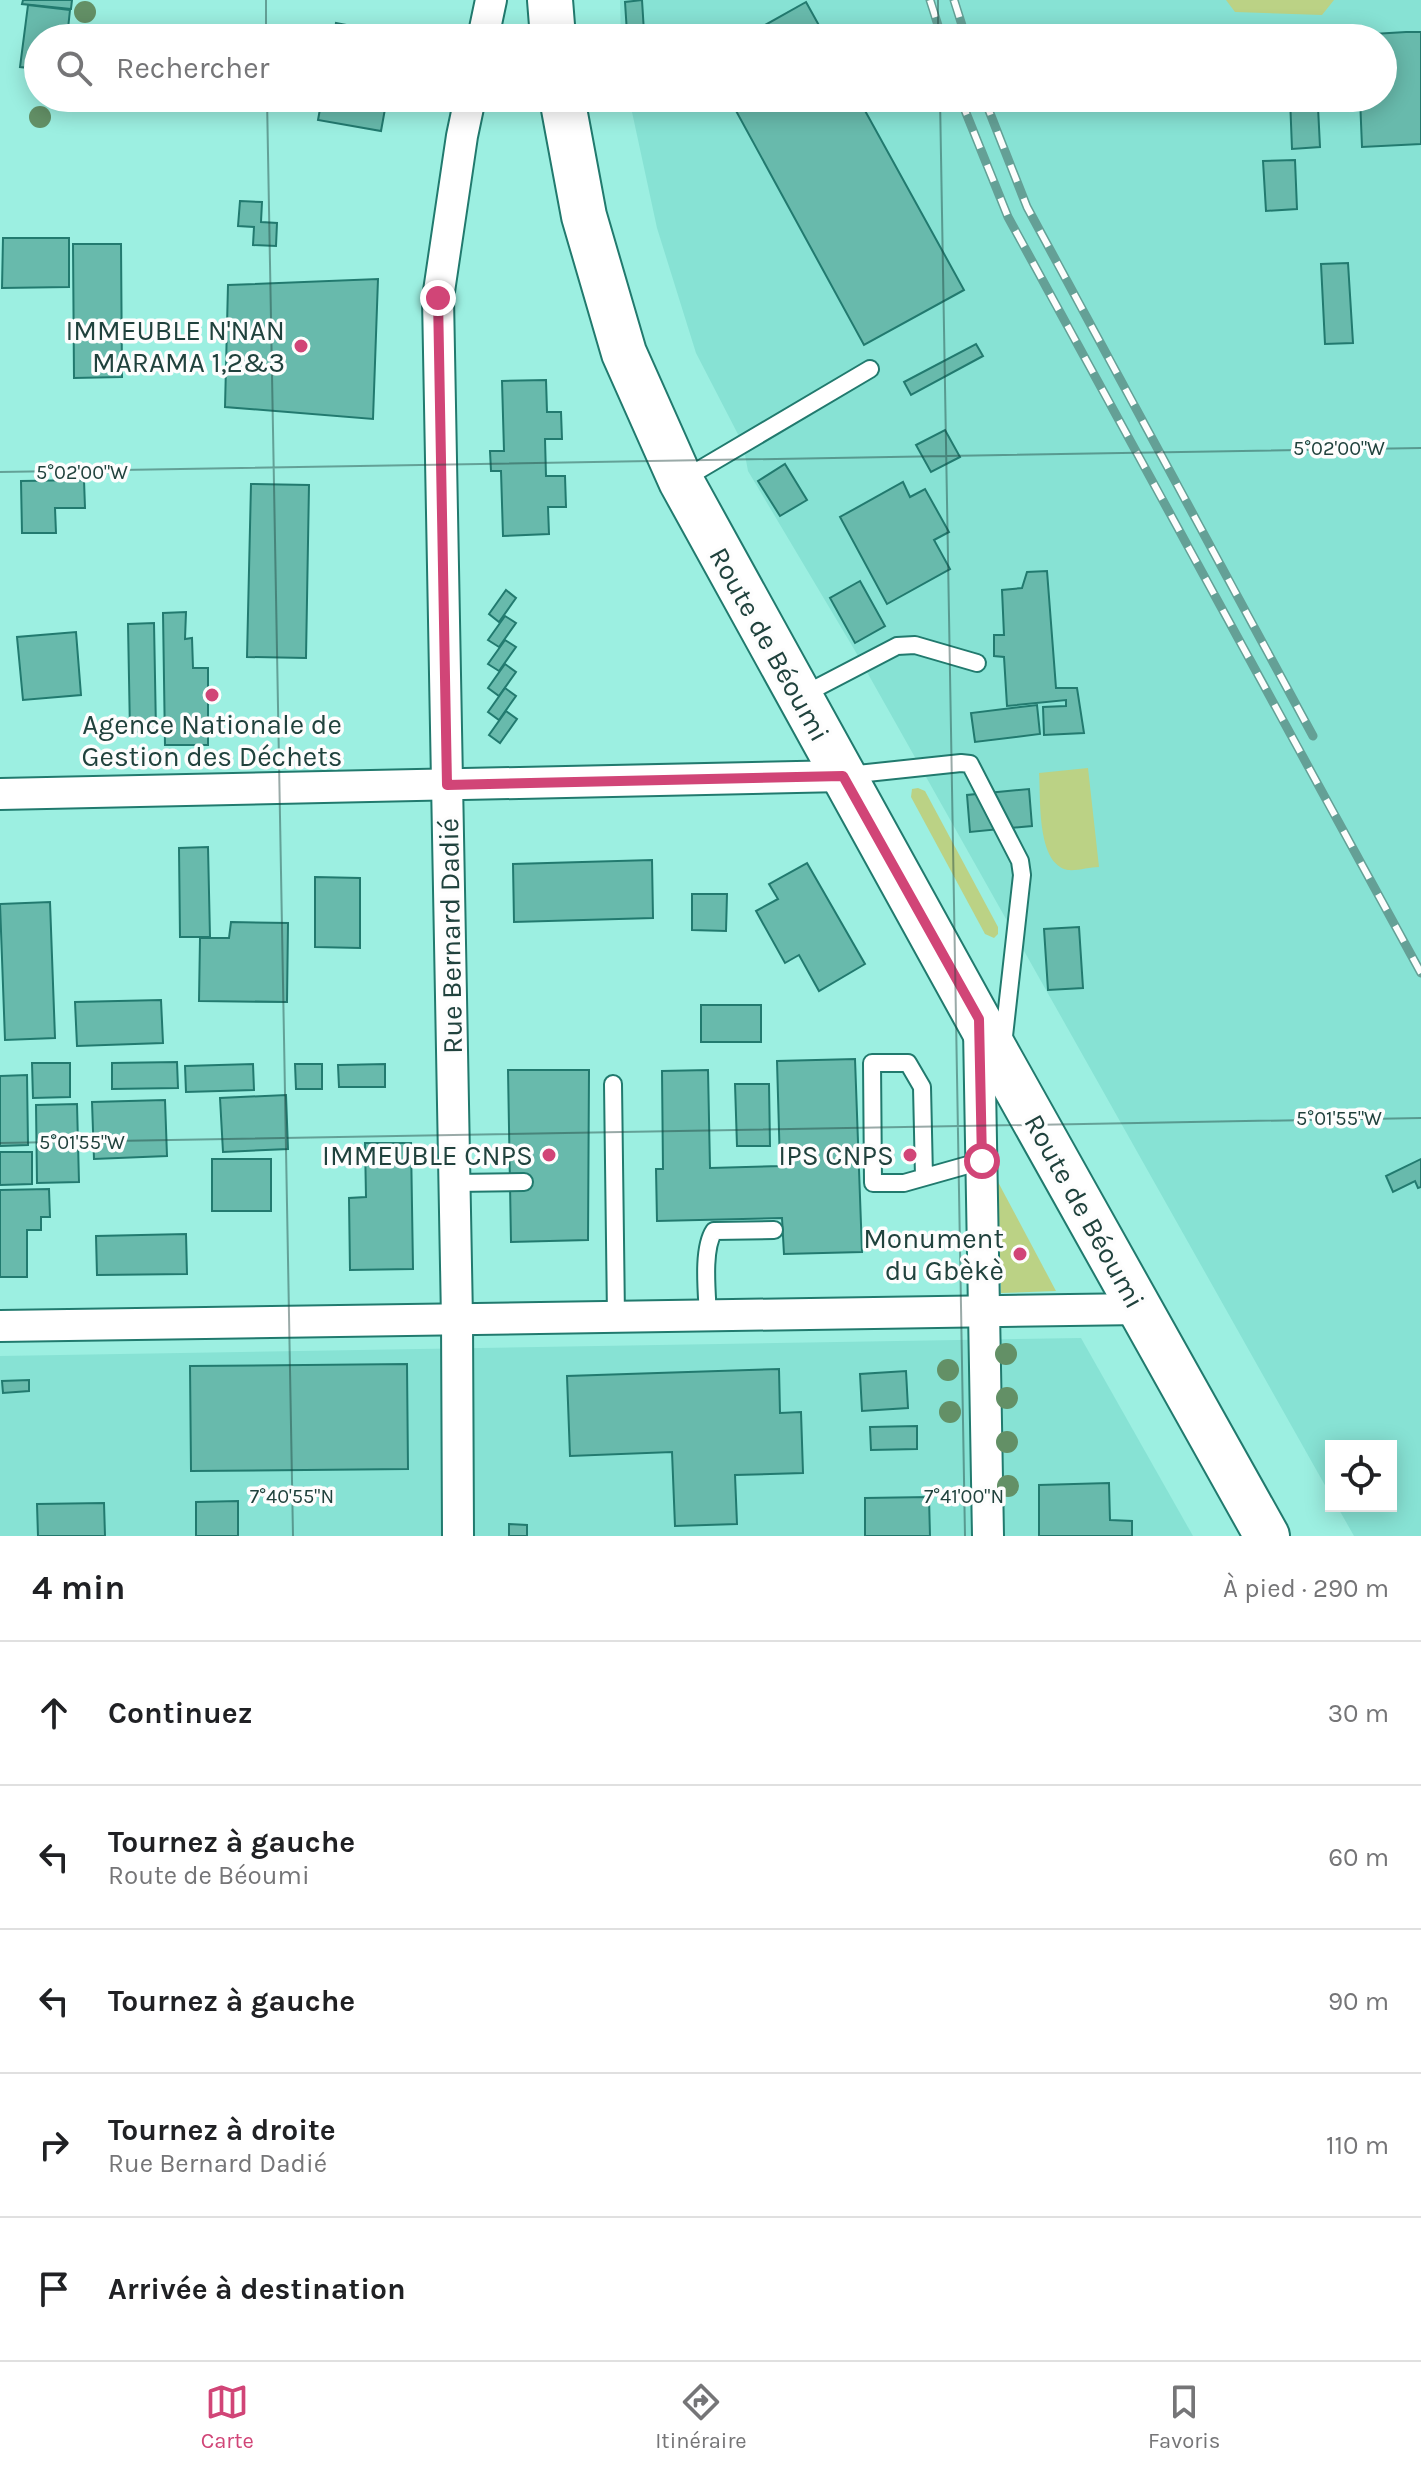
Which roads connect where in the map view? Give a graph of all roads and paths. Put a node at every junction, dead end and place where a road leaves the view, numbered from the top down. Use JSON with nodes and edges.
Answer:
{"nodes":[{"id":1,"x":491,"y":0,"type":"edge"},
{"id":2,"x":550,"y":0,"type":"edge"},
{"id":3,"x":486,"y":24,"type":"edge"},
{"id":4,"x":552,"y":24,"type":"edge"},
{"id":5,"x":467,"y":112,"type":"edge"},
{"id":6,"x":565,"y":112,"type":"edge"},
{"id":7,"x":870,"y":369,"type":"dead end"},
{"id":8,"x":681,"y":481,"type":"junction"},
{"id":9,"x":977,"y":663,"type":"dead end"},
{"id":10,"x":799,"y":697,"type":"junction"},
{"id":11,"x":843,"y":776,"type":"junction"},
{"id":12,"x":447,"y":785,"type":"junction"},
{"id":13,"x":0,"y":794,"type":"edge"},
{"id":14,"x":979,"y":1019,"type":"junction"},
{"id":15,"x":1001,"y":1061,"type":"junction"},
{"id":16,"x":613,"y":1084,"type":"dead end"},
{"id":17,"x":982,"y":1161,"type":"junction"},
{"id":18,"x":924,"y":1177,"type":"junction"},
{"id":19,"x":524,"y":1182,"type":"dead end"},
{"id":20,"x":455,"y":1183,"type":"junction"},
{"id":21,"x":774,"y":1230,"type":"dead end"},
{"id":22,"x":1141,"y":1309,"type":"junction"},
{"id":23,"x":985,"y":1312,"type":"junction"},
{"id":24,"x":708,"y":1316,"type":"junction"},
{"id":25,"x":616,"y":1317,"type":"junction"},
{"id":26,"x":457,"y":1319,"type":"junction"},
{"id":27,"x":0,"y":1326,"type":"edge"},
{"id":28,"x":458,"y":1536,"type":"edge"},
{"id":29,"x":988,"y":1536,"type":"edge"},
{"id":30,"x":1267,"y":1536,"type":"edge"}],
"edges":[{"from":1,"to":3,"type":"street"},
{"from":2,"to":4,"type":"main road"},
{"from":5,"to":12,"type":"street","name":"Rue Bernard Dadié"},
{"from":6,"to":8,"type":"main road","name":"Route de Béoumi"},
{"from":7,"to":8,"type":"lane"},
{"from":8,"to":10,"type":"main road","name":"Route de Béoumi"},
{"from":9,"to":10,"type":"lane"},
{"from":10,"to":11,"type":"main road","name":"Route de Béoumi"},
{"from":11,"to":12,"type":"street"},
{"from":11,"to":14,"type":"main road","name":"Route de Béoumi"},
{"from":11,"to":15,"type":"lane"},
{"from":12,"to":13,"type":"street"},
{"from":12,"to":20,"type":"street","name":"Rue Bernard Dadié"},
{"from":14,"to":15,"type":"main road","name":"Route de Béoumi"},
{"from":14,"to":17,"type":"street"},
{"from":15,"to":22,"type":"main road","name":"Route de Béoumi"},
{"from":16,"to":25,"type":"lane"},
{"from":17,"to":18,"type":"lane"},
{"from":17,"to":23,"type":"street"},
{"from":18,"to":18,"type":"lane"},
{"from":19,"to":20,"type":"lane"},
{"from":20,"to":26,"type":"street","name":"Rue Bernard Dadié"},
{"from":21,"to":24,"type":"lane"},
{"from":22,"to":23,"type":"street"},
{"from":22,"to":30,"type":"main road","name":"Route de Béoumi"},
{"from":23,"to":24,"type":"street"},
{"from":23,"to":29,"type":"street"},
{"from":24,"to":25,"type":"street"},
{"from":25,"to":26,"type":"street"},
{"from":26,"to":27,"type":"street"},
{"from":26,"to":28,"type":"street","name":"Rue Bernard Dadié"}]}
